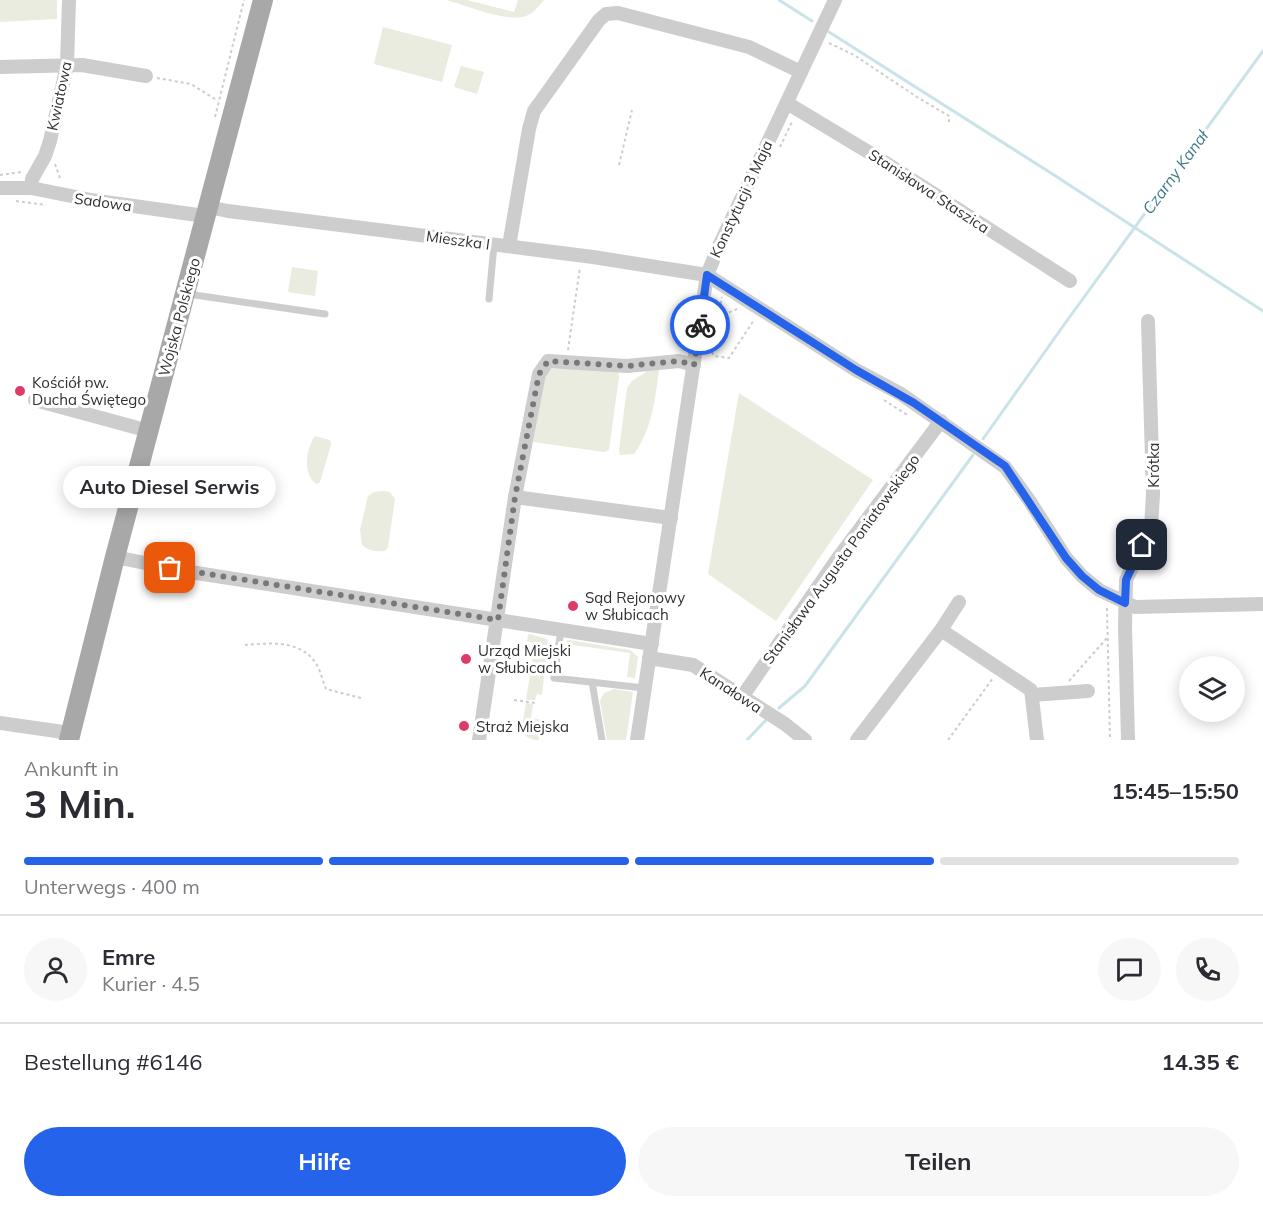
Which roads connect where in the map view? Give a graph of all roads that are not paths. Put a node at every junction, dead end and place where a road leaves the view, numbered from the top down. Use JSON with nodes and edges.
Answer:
{"nodes":[{"id":1,"x":69,"y":0,"type":"edge"},
{"id":2,"x":263,"y":0,"type":"edge"},
{"id":3,"x":835,"y":0,"type":"edge"},
{"id":4,"x":68,"y":65,"type":"junction"},
{"id":5,"x":0,"y":68,"type":"edge"},
{"id":6,"x":801,"y":72,"type":"junction"},
{"id":7,"x":146,"y":75,"type":"road end"},
{"id":8,"x":792,"y":106,"type":"junction"},
{"id":9,"x":0,"y":188,"type":"edge"},
{"id":10,"x":31,"y":188,"type":"junction"},
{"id":11,"x":207,"y":212,"type":"junction"},
{"id":12,"x":494,"y":244,"type":"junction"},
{"id":13,"x":509,"y":246,"type":"junction"},
{"id":14,"x":707,"y":275,"type":"junction"},
{"id":15,"x":1070,"y":281,"type":"dead end"},
{"id":16,"x":185,"y":293,"type":"junction"},
{"id":17,"x":489,"y":299,"type":"dead end"},
{"id":18,"x":325,"y":314,"type":"dead end"},
{"id":19,"x":1148,"y":321,"type":"dead end"},
{"id":20,"x":694,"y":365,"type":"junction"},
{"id":21,"x":35,"y":400,"type":"dead end"},
{"id":22,"x":941,"y":421,"type":"junction"},
{"id":23,"x":138,"y":428,"type":"dead end"},
{"id":24,"x":515,"y":497,"type":"junction"},
{"id":25,"x":671,"y":518,"type":"junction"},
{"id":26,"x":115,"y":557,"type":"junction"},
{"id":27,"x":959,"y":602,"type":"dead end"},
{"id":28,"x":1125,"y":603,"type":"junction"},
{"id":29,"x":1263,"y":604,"type":"edge"},
{"id":30,"x":498,"y":620,"type":"junction"},
{"id":31,"x":561,"y":630,"type":"junction"},
{"id":32,"x":941,"y":630,"type":"junction"},
{"id":33,"x":650,"y":651,"type":"junction"},
{"id":34,"x":592,"y":682,"type":"junction"},
{"id":35,"x":644,"y":688,"type":"junction"},
{"id":36,"x":1088,"y":691,"type":"dead end"},
{"id":37,"x":1031,"y":693,"type":"junction"},
{"id":38,"x":742,"y":697,"type":"junction"},
{"id":39,"x":0,"y":723,"type":"edge"},
{"id":40,"x":70,"y":736,"type":"edge"},
{"id":41,"x":479,"y":740,"type":"edge"},
{"id":42,"x":602,"y":740,"type":"edge"},
{"id":43,"x":637,"y":740,"type":"edge"},
{"id":44,"x":805,"y":740,"type":"edge"},
{"id":45,"x":856,"y":740,"type":"edge"},
{"id":46,"x":1037,"y":740,"type":"edge"},
{"id":47,"x":1128,"y":740,"type":"edge"}],
"edges":[{"from":1,"to":4,"type":"street","name":"Kwiatowa"},
{"from":2,"to":11,"type":"main road","name":"Wojska Polskiego"},
{"from":3,"to":6,"type":"street","name":"Konstytucji 3 Maja"},
{"from":4,"to":5,"type":"street"},
{"from":4,"to":7,"type":"street"},
{"from":4,"to":10,"type":"street","name":"Kwiatowa"},
{"from":6,"to":8,"type":"street","name":"Konstytucji 3 Maja"},
{"from":6,"to":13,"type":"street"},
{"from":8,"to":14,"type":"street","name":"Konstytucji 3 Maja"},
{"from":8,"to":15,"type":"street","name":"Stanisława Staszica"},
{"from":9,"to":10,"type":"street","name":"Sadowa"},
{"from":10,"to":11,"type":"street","name":"Sadowa"},
{"from":11,"to":12,"type":"street","name":"Mieszka I"},
{"from":11,"to":16,"type":"main road","name":"Wojska Polskiego"},
{"from":12,"to":13,"type":"street","name":"Mieszka I"},
{"from":12,"to":17,"type":"lane"},
{"from":13,"to":14,"type":"street","name":"Mieszka I"},
{"from":14,"to":20,"type":"street","name":"Konstytucji 3 Maja"},
{"from":14,"to":22,"type":"street"},
{"from":16,"to":18,"type":"lane"},
{"from":16,"to":26,"type":"main road","name":"Wojska Polskiego"},
{"from":19,"to":28,"type":"street","name":"Krótka"},
{"from":20,"to":24,"type":"street"},
{"from":20,"to":25,"type":"street","name":"Konstytucji 3 Maja"},
{"from":21,"to":23,"type":"street"},
{"from":22,"to":28,"type":"street"},
{"from":22,"to":38,"type":"street","name":"Stanisława Augusta Poniatowskiego"},
{"from":24,"to":25,"type":"street"},
{"from":24,"to":30,"type":"street"},
{"from":25,"to":33,"type":"street","name":"Konstytucji 3 Maja"},
{"from":26,"to":30,"type":"street","name":"Kanałowa"},
{"from":26,"to":40,"type":"main road","name":"Wojska Polskiego"},
{"from":27,"to":32,"type":"street"},
{"from":28,"to":29,"type":"street"},
{"from":28,"to":47,"type":"street","name":"Krótka"},
{"from":30,"to":31,"type":"street","name":"Kanałowa"},
{"from":30,"to":41,"type":"street"},
{"from":31,"to":33,"type":"street","name":"Kanałowa"},
{"from":31,"to":34,"type":"lane"},
{"from":32,"to":37,"type":"street"},
{"from":32,"to":45,"type":"street"},
{"from":33,"to":35,"type":"street","name":"Konstytucji 3 Maja"},
{"from":33,"to":38,"type":"street","name":"Kanałowa"},
{"from":34,"to":35,"type":"lane"},
{"from":34,"to":42,"type":"lane"},
{"from":35,"to":43,"type":"street","name":"Konstytucji 3 Maja"},
{"from":36,"to":37,"type":"street"},
{"from":37,"to":46,"type":"street"},
{"from":38,"to":44,"type":"street","name":"Kanałowa"},
{"from":39,"to":40,"type":"street"}]}
